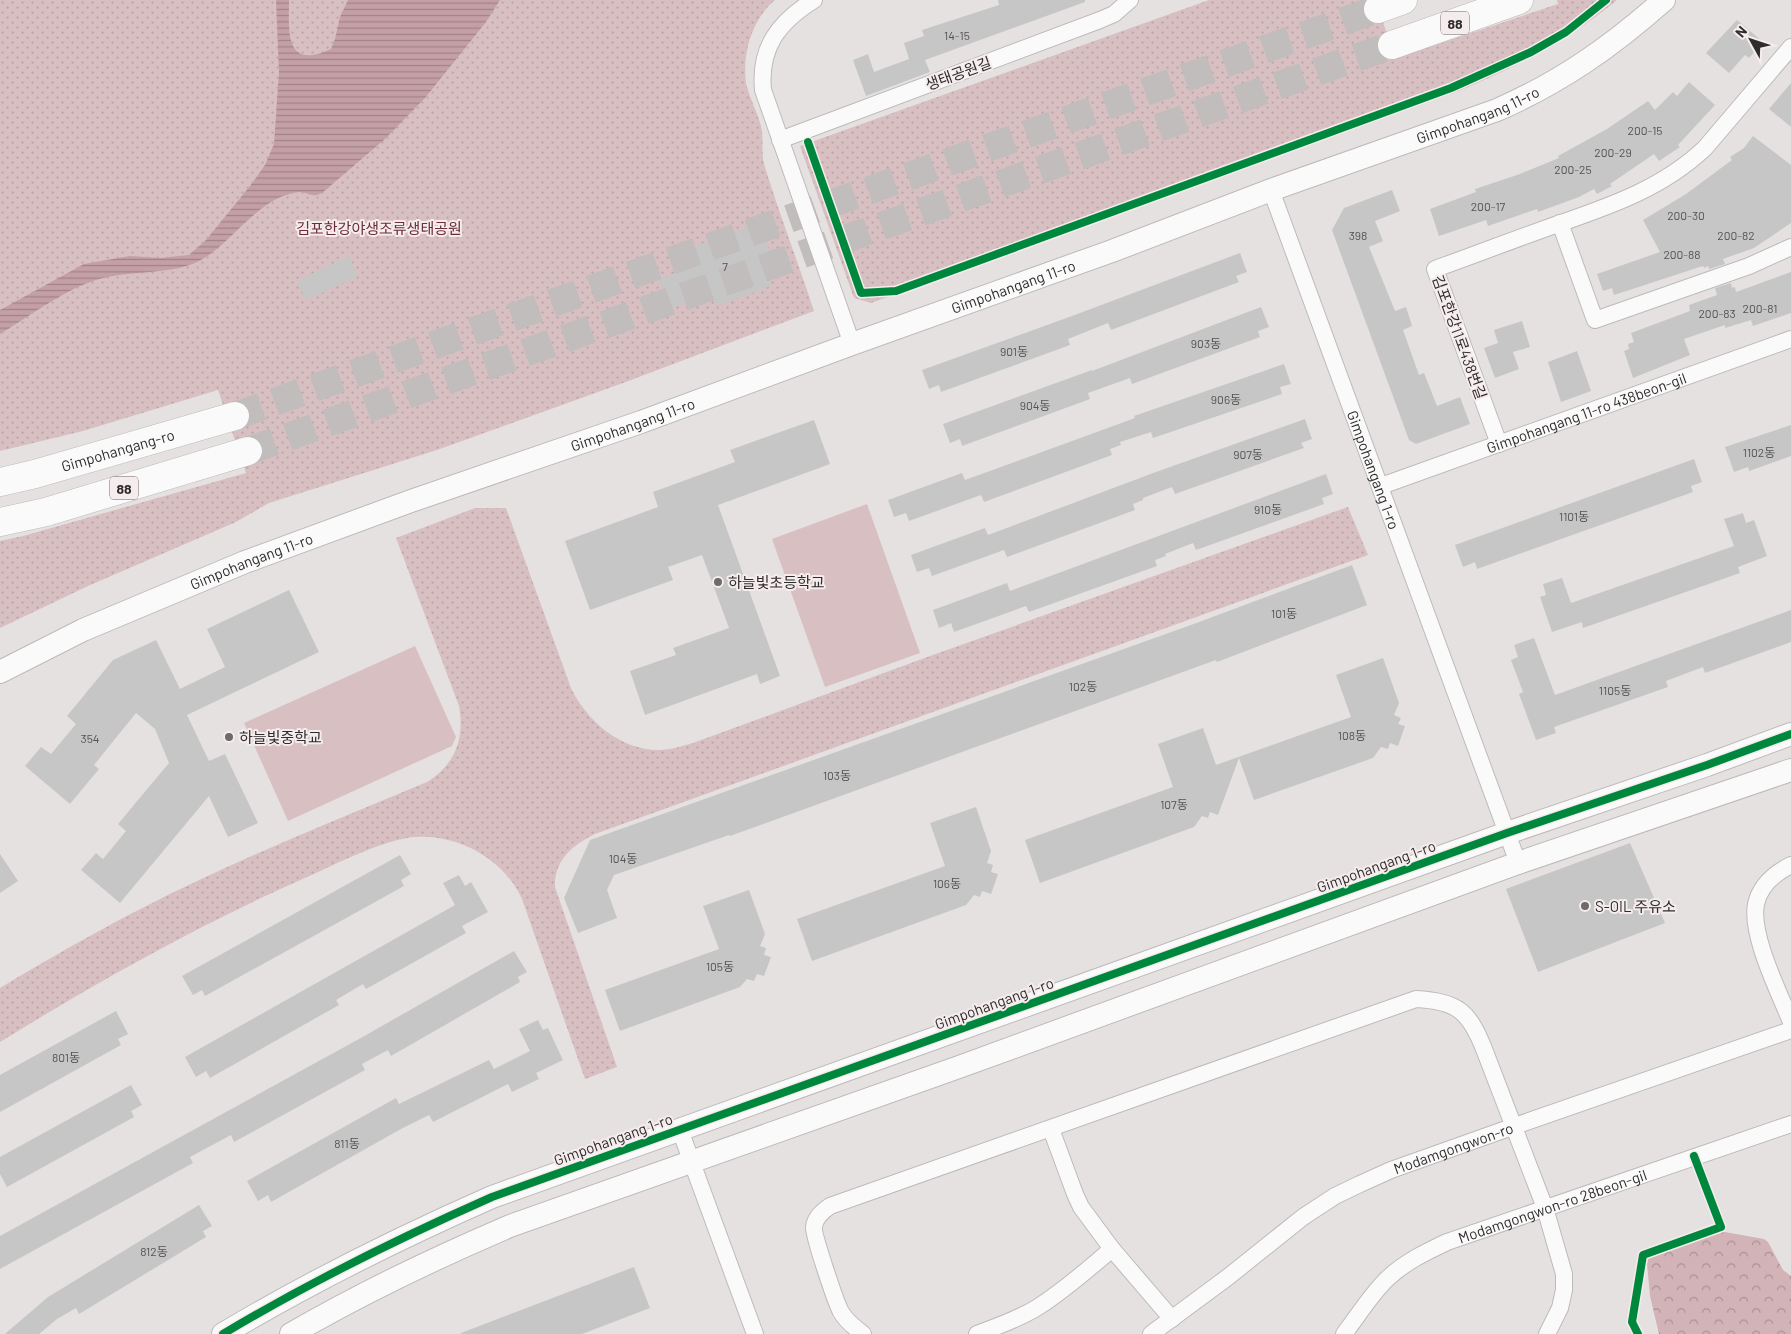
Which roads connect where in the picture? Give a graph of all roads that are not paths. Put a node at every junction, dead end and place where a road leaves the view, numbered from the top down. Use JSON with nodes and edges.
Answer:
{"nodes":[{"id":1,"x":814,"y":0,"type":"edge"},
{"id":2,"x":1130,"y":0,"type":"edge"},
{"id":3,"x":1519,"y":0,"type":"edge"},
{"id":4,"x":1664,"y":0,"type":"edge"},
{"id":5,"x":1392,"y":45,"type":"tunnel mouth"},
{"id":6,"x":1791,"y":47,"type":"edge"},
{"id":7,"x":780,"y":140,"type":"junction"},
{"id":8,"x":1271,"y":190,"type":"junction"},
{"id":9,"x":1560,"y":223,"type":"junction"},
{"id":10,"x":1791,"y":247,"type":"edge"},
{"id":11,"x":851,"y":339,"type":"junction"},
{"id":12,"x":1791,"y":339,"type":"edge"},
{"id":13,"x":235,"y":416,"type":"tunnel mouth"},
{"id":14,"x":1499,"y":444,"type":"junction"},
{"id":15,"x":248,"y":451,"type":"tunnel mouth"},
{"id":16,"x":0,"y":482,"type":"edge"},
{"id":17,"x":1380,"y":486,"type":"junction"},
{"id":18,"x":0,"y":522,"type":"edge"},
{"id":19,"x":0,"y":663,"type":"edge"},
{"id":20,"x":0,"y":672,"type":"edge"},
{"id":21,"x":1791,"y":734,"type":"edge"},
{"id":22,"x":1791,"y":770,"type":"edge"},
{"id":23,"x":1507,"y":833,"type":"junction"},
{"id":24,"x":1518,"y":863,"type":"junction"},
{"id":25,"x":1791,"y":865,"type":"edge"},
{"id":26,"x":1791,"y":1022,"type":"edge"},
{"id":27,"x":1791,"y":1030,"type":"edge"},
{"id":28,"x":1791,"y":1124,"type":"edge"},
{"id":29,"x":1512,"y":1126,"type":"junction"},
{"id":30,"x":1051,"y":1129,"type":"junction"},
{"id":31,"x":680,"y":1130,"type":"junction"},
{"id":32,"x":692,"y":1162,"type":"junction"},
{"id":33,"x":1544,"y":1208,"type":"junction"},
{"id":34,"x":1112,"y":1249,"type":"junction"},
{"id":35,"x":1172,"y":1319,"type":"junction"},
{"id":36,"x":223,"y":1334,"type":"edge"},
{"id":37,"x":291,"y":1334,"type":"edge"},
{"id":38,"x":755,"y":1334,"type":"edge"},
{"id":39,"x":863,"y":1334,"type":"edge"},
{"id":40,"x":977,"y":1334,"type":"edge"},
{"id":41,"x":1151,"y":1334,"type":"edge"},
{"id":42,"x":1344,"y":1334,"type":"edge"},
{"id":43,"x":1547,"y":1334,"type":"edge"}],
"edges":[{"from":1,"to":7,"type":"street"},
{"from":2,"to":7,"type":"street","name":"생태공원길"},
{"from":3,"to":5,"type":"highway","number":"88"},
{"from":4,"to":8,"type":"street","name":"Gimpohangang 11-ro"},
{"from":6,"to":9,"type":"street","name":"김포한강11로438번길"},
{"from":7,"to":11,"type":"street"},
{"from":8,"to":11,"type":"street","name":"Gimpohangang 11-ro"},
{"from":8,"to":17,"type":"street","name":"Gimpohangang 1-ro"},
{"from":9,"to":10,"type":"street"},
{"from":9,"to":14,"type":"street","name":"김포한강11로438번길"},
{"from":11,"to":19,"type":"street","name":"Gimpohangang 11-ro"},
{"from":11,"to":20,"type":"street","name":"Gimpohangang 11-ro"},
{"from":12,"to":14,"type":"street","name":"Gimpohangang 11-ro 438beon-gil"},
{"from":13,"to":16,"type":"highway","name":"Gimpohangang-ro"},
{"from":14,"to":17,"type":"street","name":"Gimpohangang 11-ro 438beon-gil"},
{"from":15,"to":18,"type":"highway","number":"88"},
{"from":17,"to":23,"type":"street","name":"Gimpohangang 1-ro"},
{"from":21,"to":23,"type":"street","name":"Gimpohangang 1-ro"},
{"from":22,"to":24,"type":"street"},
{"from":23,"to":24,"type":"street","name":"Gimpohangang 1-ro"},
{"from":23,"to":31,"type":"street","name":"Gimpohangang 1-ro"},
{"from":24,"to":32,"type":"street"},
{"from":25,"to":26,"type":"street"},
{"from":27,"to":29,"type":"street","name":"Modamgongwon-ro"},
{"from":28,"to":33,"type":"street","name":"Modamgongwon-ro 28beon-gil"},
{"from":29,"to":30,"type":"street"},
{"from":29,"to":33,"type":"street"},
{"from":29,"to":35,"type":"street","name":"Modamgongwon-ro"},
{"from":30,"to":34,"type":"street"},
{"from":30,"to":39,"type":"street"},
{"from":31,"to":32,"type":"street"},
{"from":31,"to":36,"type":"street","name":"Gimpohangang 1-ro"},
{"from":32,"to":37,"type":"street"},
{"from":32,"to":38,"type":"street"},
{"from":33,"to":42,"type":"street","name":"Modamgongwon-ro 28beon-gil"},
{"from":33,"to":43,"type":"street"},
{"from":34,"to":35,"type":"street"},
{"from":34,"to":40,"type":"street"},
{"from":35,"to":41,"type":"street","name":"Modamgongwon-ro"}]}
